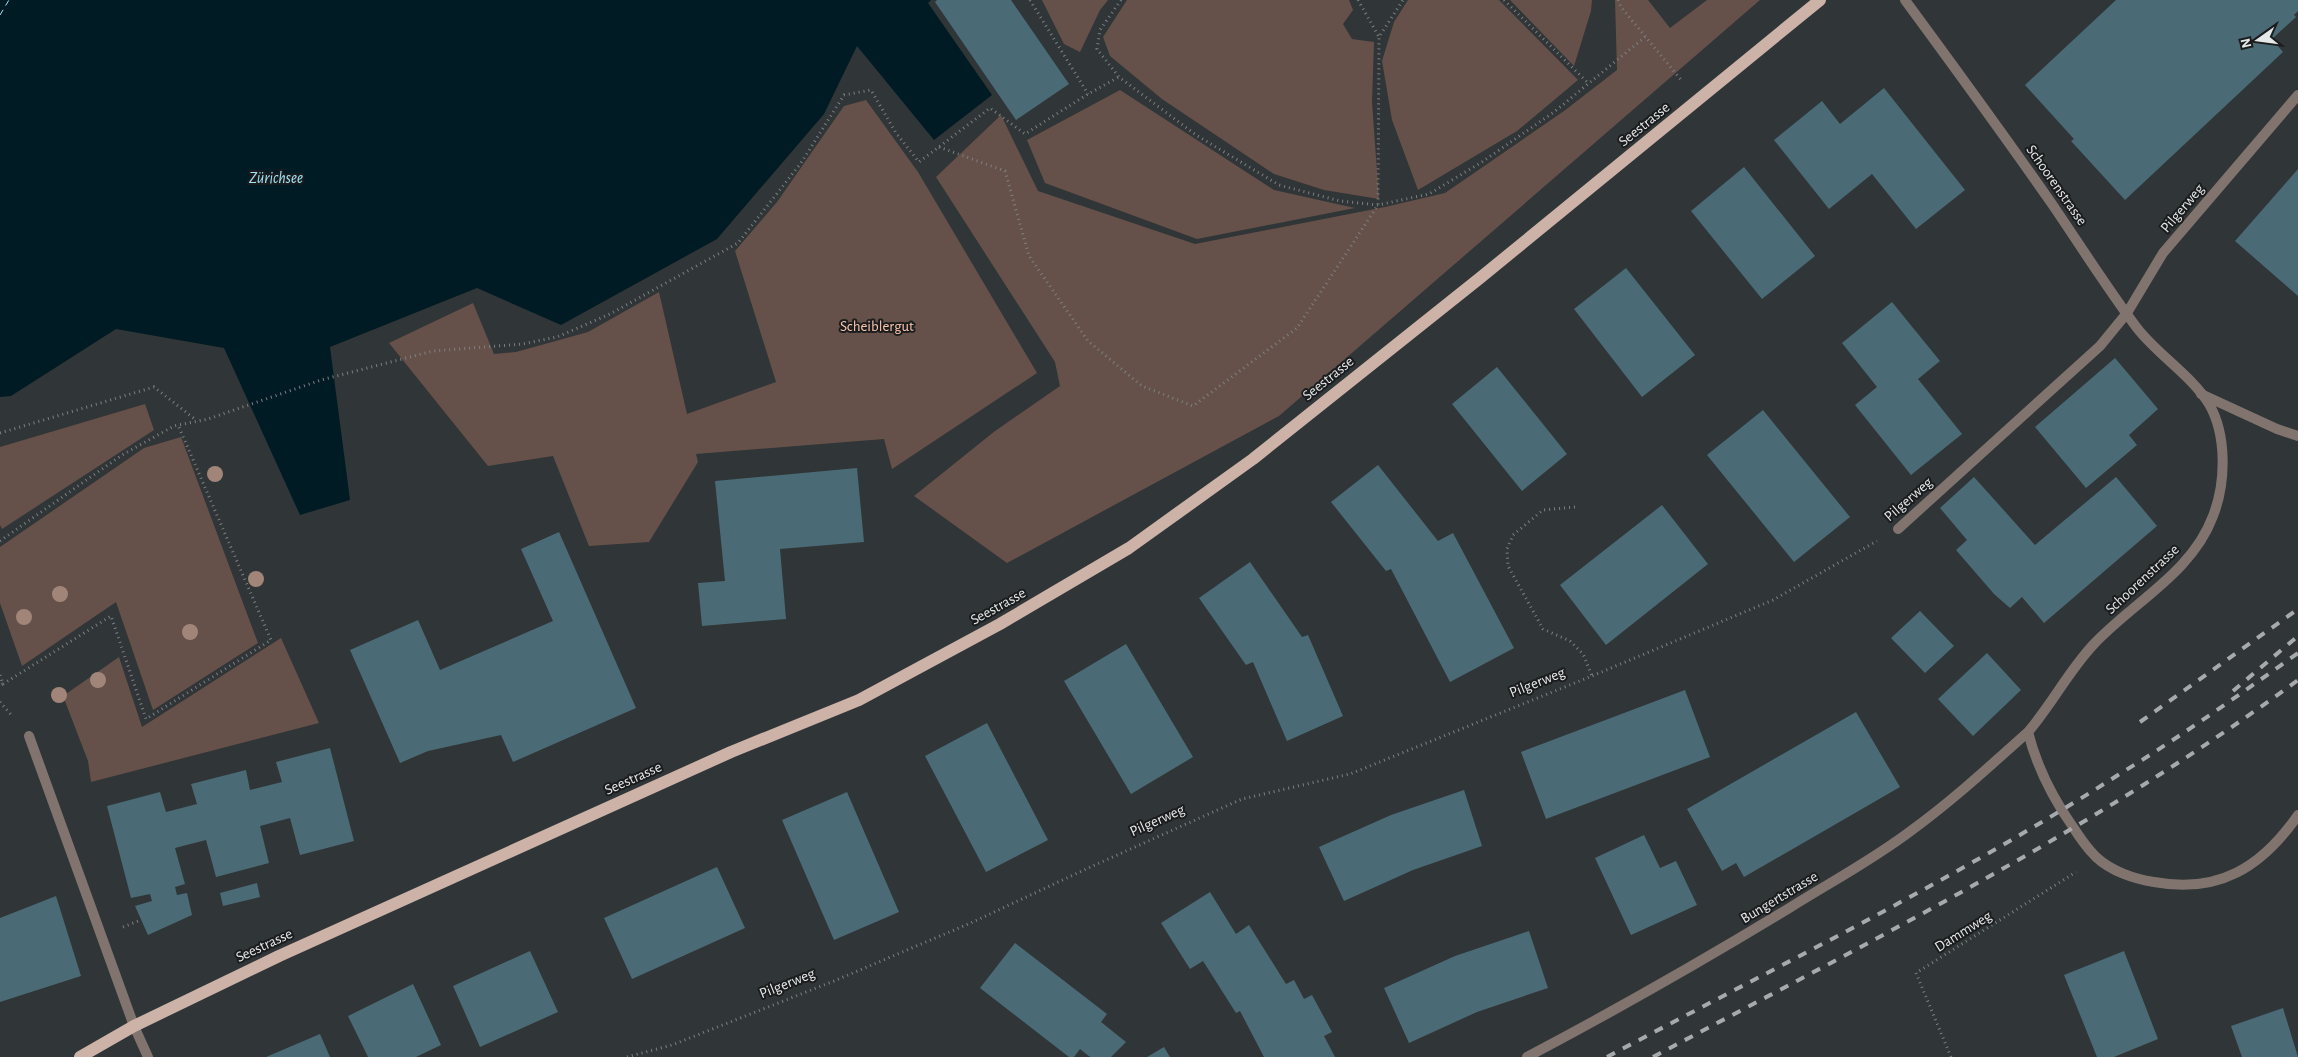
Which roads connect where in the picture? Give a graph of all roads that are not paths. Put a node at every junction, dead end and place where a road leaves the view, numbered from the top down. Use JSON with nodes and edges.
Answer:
{"nodes":[{"id":1,"x":1820,"y":0,"type":"edge"},
{"id":2,"x":1905,"y":0,"type":"edge"},
{"id":3,"x":2298,"y":95,"type":"edge"},
{"id":4,"x":2127,"y":313,"type":"junction"},
{"id":5,"x":2201,"y":394,"type":"junction"},
{"id":6,"x":2298,"y":436,"type":"edge"},
{"id":7,"x":1898,"y":529,"type":"road end"},
{"id":8,"x":2028,"y":732,"type":"junction"},
{"id":9,"x":29,"y":736,"type":"dead end"},
{"id":10,"x":2298,"y":815,"type":"edge"},
{"id":11,"x":134,"y":1026,"type":"junction"},
{"id":12,"x":80,"y":1057,"type":"edge"},
{"id":13,"x":148,"y":1057,"type":"edge"},
{"id":14,"x":1527,"y":1057,"type":"edge"}],
"edges":[{"from":1,"to":11,"type":"main road","name":"Seestrasse"},
{"from":2,"to":4,"type":"street","name":"Schoorenstrasse"},
{"from":3,"to":4,"type":"street","name":"Pilgerweg"},
{"from":4,"to":5,"type":"street","name":"Schoorenstrasse"},
{"from":4,"to":7,"type":"street","name":"Pilgerweg"},
{"from":5,"to":6,"type":"street"},
{"from":5,"to":8,"type":"street","name":"Schoorenstrasse"},
{"from":8,"to":10,"type":"street"},
{"from":8,"to":14,"type":"street","name":"Bungertstrasse"},
{"from":9,"to":11,"type":"street"},
{"from":11,"to":12,"type":"main road","name":"Seestrasse"},
{"from":11,"to":13,"type":"street"}]}
